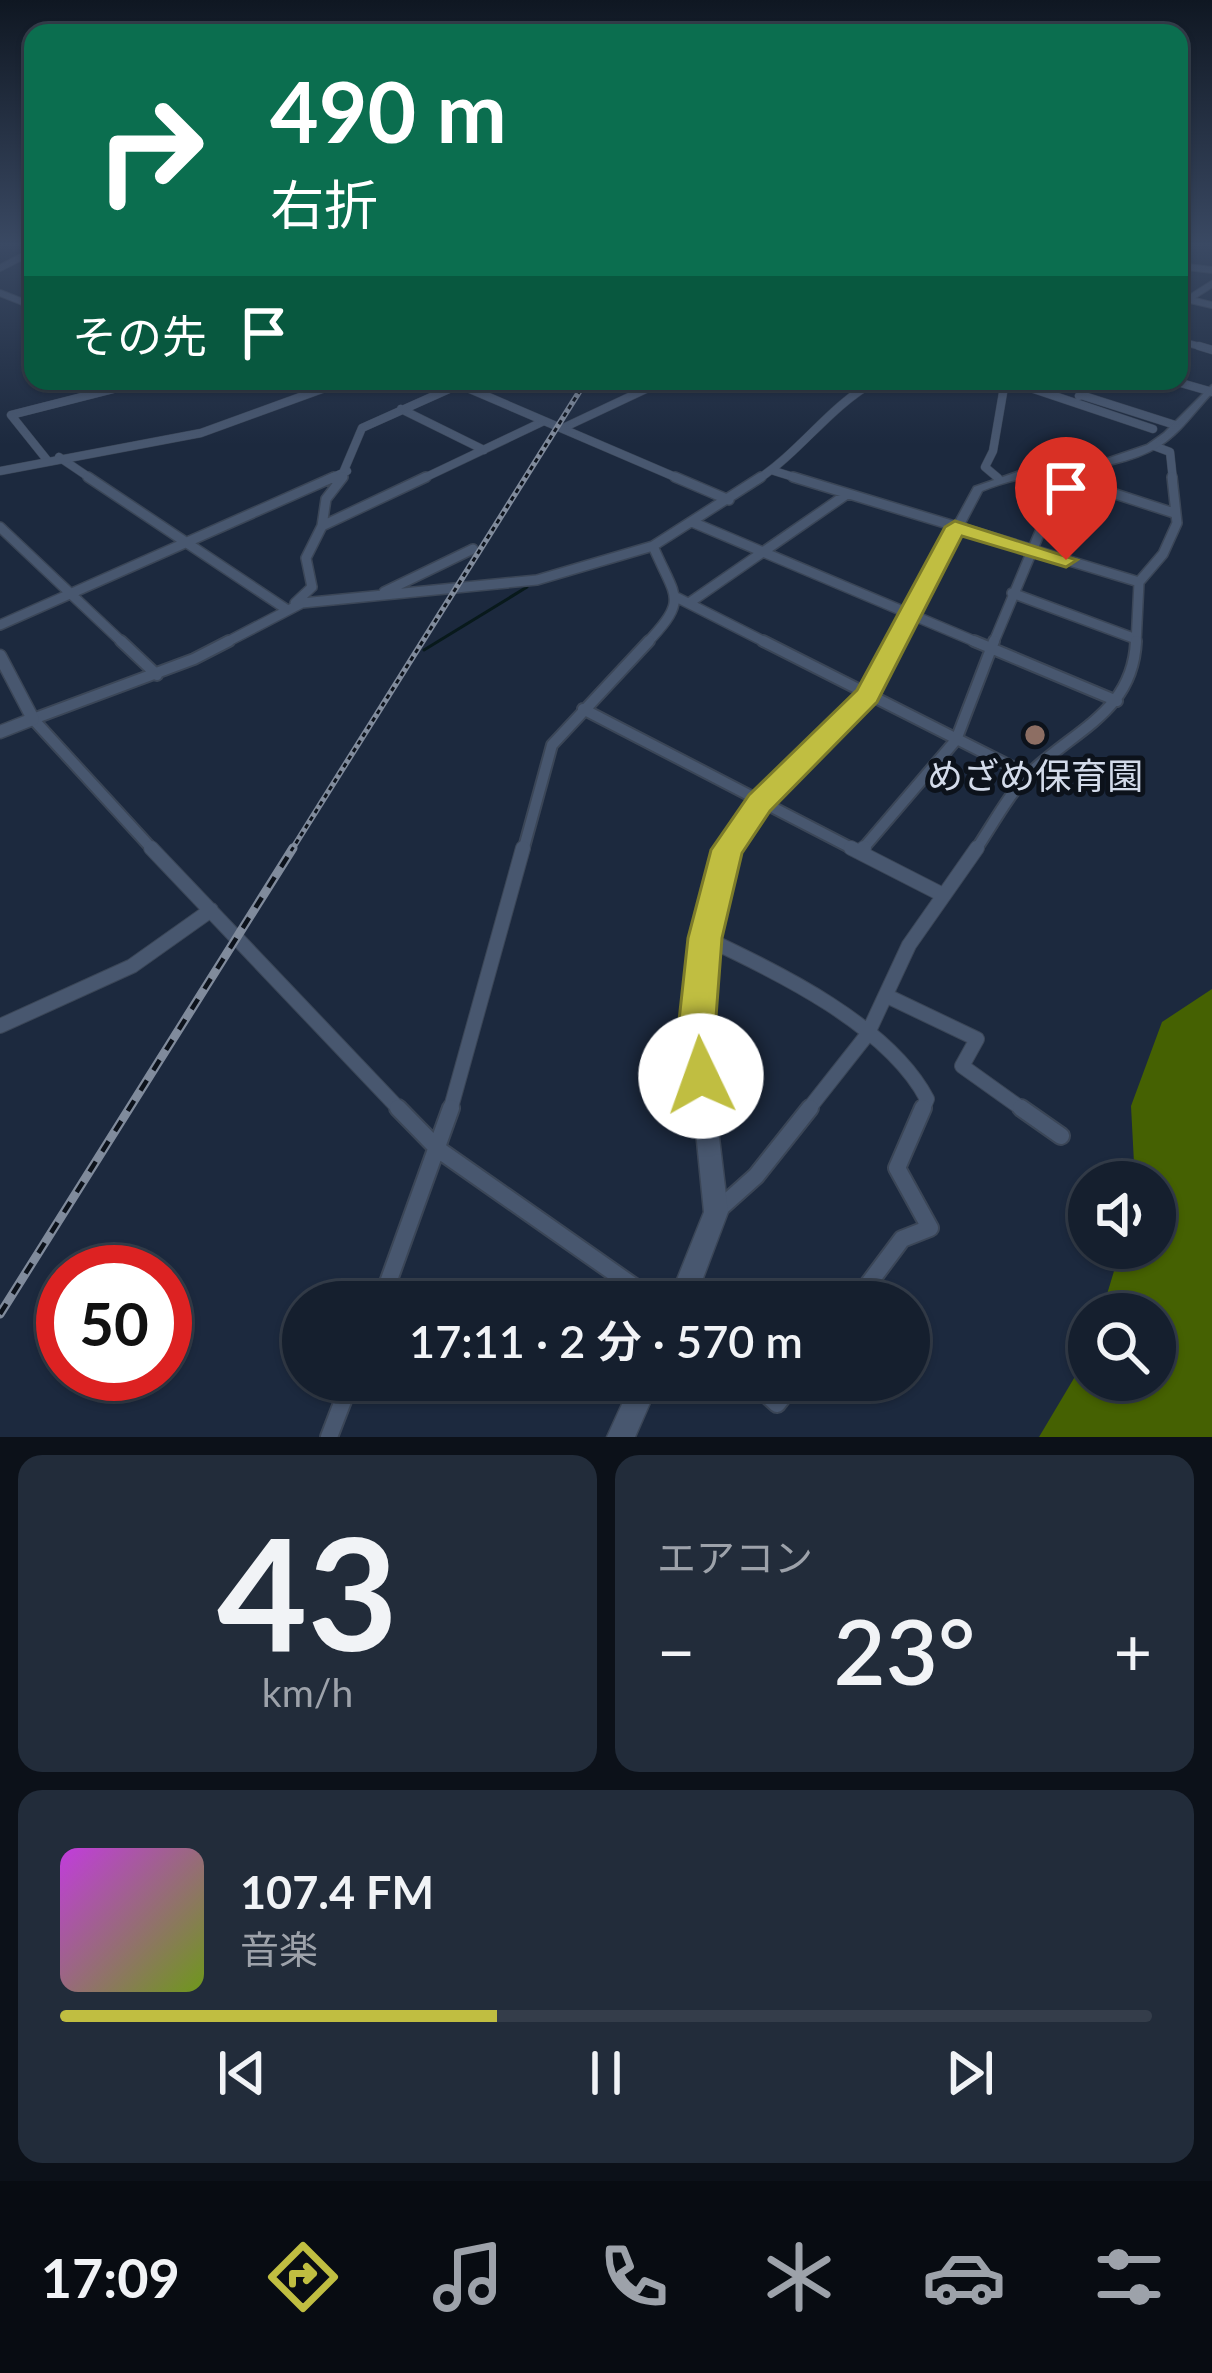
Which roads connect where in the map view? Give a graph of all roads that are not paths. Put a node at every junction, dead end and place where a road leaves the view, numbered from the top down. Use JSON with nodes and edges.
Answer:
{"nodes":[{"id":1,"x":109,"y":390,"type":"edge"},
{"id":2,"x":320,"y":390,"type":"edge"},
{"id":3,"x":443,"y":390,"type":"edge"},
{"id":4,"x":477,"y":390,"type":"edge"},
{"id":5,"x":644,"y":390,"type":"edge"},
{"id":6,"x":857,"y":390,"type":"edge"},
{"id":7,"x":1006,"y":390,"type":"edge"},
{"id":8,"x":1045,"y":390,"type":"edge"},
{"id":9,"x":1087,"y":390,"type":"edge"},
{"id":10,"x":1211,"y":390,"type":"edge"},
{"id":11,"x":1081,"y":395,"type":"junction"},
{"id":12,"x":1072,"y":402,"type":"junction"},
{"id":13,"x":401,"y":410,"type":"junction"},
{"id":14,"x":544,"y":421,"type":"junction"},
{"id":15,"x":1175,"y":425,"type":"junction"},
{"id":16,"x":562,"y":428,"type":"junction"},
{"id":17,"x":1154,"y":437,"type":"junction"},
{"id":18,"x":484,"y":450,"type":"junction"},
{"id":19,"x":53,"y":459,"type":"junction"},
{"id":20,"x":0,"y":470,"type":"edge"},
{"id":21,"x":772,"y":470,"type":"junction"},
{"id":22,"x":1042,"y":470,"type":"junction"},
{"id":23,"x":347,"y":471,"type":"junction"},
{"id":24,"x":1064,"y":477,"type":"junction"},
{"id":25,"x":998,"y":478,"type":"junction"},
{"id":26,"x":847,"y":494,"type":"junction"},
{"id":27,"x":729,"y":500,"type":"junction"},
{"id":28,"x":1174,"y":513,"type":"junction"},
{"id":29,"x":692,"y":522,"type":"junction"},
{"id":30,"x":322,"y":526,"type":"junction"},
{"id":31,"x":0,"y":527,"type":"edge"},
{"id":32,"x":955,"y":527,"type":"junction"},
{"id":33,"x":184,"y":543,"type":"junction"},
{"id":34,"x":653,"y":546,"type":"junction"},
{"id":35,"x":473,"y":549,"type":"dead end"},
{"id":36,"x":1029,"y":549,"type":"junction"},
{"id":37,"x":766,"y":550,"type":"junction"},
{"id":38,"x":1139,"y":583,"type":"junction"},
{"id":39,"x":73,"y":592,"type":"junction"},
{"id":40,"x":1012,"y":593,"type":"junction"},
{"id":41,"x":376,"y":595,"type":"junction"},
{"id":42,"x":674,"y":596,"type":"junction"},
{"id":43,"x":689,"y":603,"type":"junction"},
{"id":44,"x":288,"y":608,"type":"junction"},
{"id":45,"x":911,"y":614,"type":"junction"},
{"id":46,"x":0,"y":625,"type":"edge"},
{"id":47,"x":1136,"y":639,"type":"junction"},
{"id":48,"x":993,"y":649,"type":"junction"},
{"id":49,"x":0,"y":656,"type":"edge"},
{"id":50,"x":157,"y":675,"type":"junction"},
{"id":51,"x":868,"y":696,"type":"junction"},
{"id":52,"x":1117,"y":701,"type":"junction"},
{"id":53,"x":583,"y":709,"type":"junction"},
{"id":54,"x":33,"y":719,"type":"junction"},
{"id":55,"x":0,"y":732,"type":"edge"},
{"id":56,"x":956,"y":740,"type":"junction"},
{"id":57,"x":1028,"y":775,"type":"junction"},
{"id":58,"x":760,"y":803,"type":"junction"},
{"id":59,"x":860,"y":852,"type":"junction"},
{"id":60,"x":944,"y":896,"type":"junction"},
{"id":61,"x":211,"y":910,"type":"junction"},
{"id":62,"x":705,"y":938,"type":"junction"},
{"id":63,"x":887,"y":996,"type":"junction"},
{"id":64,"x":0,"y":1026,"type":"edge"},
{"id":65,"x":867,"y":1036,"type":"junction"},
{"id":66,"x":1060,"y":1136,"type":"dead end"},
{"id":67,"x":439,"y":1150,"type":"junction"},
{"id":68,"x":716,"y":1212,"type":"junction"},
{"id":69,"x":389,"y":1281,"type":"edge"},
{"id":70,"x":626,"y":1281,"type":"edge"},
{"id":71,"x":689,"y":1281,"type":"edge"},
{"id":72,"x":871,"y":1281,"type":"edge"},
{"id":73,"x":343,"y":1401,"type":"edge"},
{"id":74,"x":637,"y":1401,"type":"edge"},
{"id":75,"x":329,"y":1437,"type":"edge"},
{"id":76,"x":621,"y":1437,"type":"edge"}],
"edges":[{"from":1,"to":19,"type":"street"},
{"from":2,"to":19,"type":"street"},
{"from":3,"to":13,"type":"street"},
{"from":4,"to":14,"type":"street"},
{"from":5,"to":16,"type":"street"},
{"from":6,"to":21,"type":"street"},
{"from":7,"to":25,"type":"street"},
{"from":8,"to":12,"type":"street"},
{"from":9,"to":11,"type":"street"},
{"from":10,"to":15,"type":"main road"},
{"from":11,"to":12,"type":"street"},
{"from":11,"to":15,"type":"street"},
{"from":12,"to":17,"type":"street"},
{"from":13,"to":18,"type":"street"},
{"from":13,"to":23,"type":"street"},
{"from":14,"to":16,"type":"street"},
{"from":14,"to":18,"type":"street"},
{"from":15,"to":17,"type":"main road"},
{"from":16,"to":27,"type":"street"},
{"from":17,"to":22,"type":"main road"},
{"from":17,"to":28,"type":"street"},
{"from":18,"to":30,"type":"street"},
{"from":19,"to":20,"type":"street"},
{"from":19,"to":33,"type":"street"},
{"from":21,"to":26,"type":"street"},
{"from":21,"to":27,"type":"street"},
{"from":22,"to":24,"type":"street"},
{"from":22,"to":25,"type":"main road"},
{"from":23,"to":30,"type":"street"},
{"from":23,"to":33,"type":"street"},
{"from":24,"to":28,"type":"street"},
{"from":24,"to":36,"type":"street"},
{"from":25,"to":32,"type":"main road"},
{"from":26,"to":32,"type":"street"},
{"from":26,"to":37,"type":"street"},
{"from":27,"to":29,"type":"street"},
{"from":28,"to":38,"type":"street"},
{"from":29,"to":34,"type":"street"},
{"from":29,"to":37,"type":"street"},
{"from":30,"to":44,"type":"street"},
{"from":31,"to":39,"type":"street"},
{"from":32,"to":36,"type":"street"},
{"from":32,"to":45,"type":"main road"},
{"from":33,"to":39,"type":"street"},
{"from":33,"to":44,"type":"street"},
{"from":34,"to":41,"type":"street"},
{"from":34,"to":42,"type":"street"},
{"from":35,"to":41,"type":"street"},
{"from":36,"to":38,"type":"street"},
{"from":36,"to":40,"type":"street"},
{"from":37,"to":43,"type":"street"},
{"from":37,"to":45,"type":"street"},
{"from":38,"to":47,"type":"street"},
{"from":39,"to":46,"type":"street"},
{"from":39,"to":50,"type":"street"},
{"from":40,"to":47,"type":"street"},
{"from":40,"to":48,"type":"street"},
{"from":41,"to":44,"type":"street"},
{"from":42,"to":43,"type":"street"},
{"from":42,"to":53,"type":"street"},
{"from":43,"to":51,"type":"street"},
{"from":44,"to":50,"type":"street"},
{"from":45,"to":48,"type":"street"},
{"from":45,"to":51,"type":"main road"},
{"from":47,"to":52,"type":"street"},
{"from":48,"to":52,"type":"street"},
{"from":48,"to":56,"type":"street"},
{"from":49,"to":54,"type":"street"},
{"from":50,"to":54,"type":"street"},
{"from":51,"to":56,"type":"street"},
{"from":51,"to":58,"type":"main road"},
{"from":52,"to":57,"type":"street"},
{"from":53,"to":58,"type":"street"},
{"from":53,"to":67,"type":"street"},
{"from":54,"to":55,"type":"street"},
{"from":54,"to":61,"type":"street"},
{"from":56,"to":57,"type":"street"},
{"from":56,"to":59,"type":"street"},
{"from":57,"to":60,"type":"street"},
{"from":58,"to":59,"type":"street"},
{"from":58,"to":62,"type":"main road"},
{"from":59,"to":60,"type":"street"},
{"from":60,"to":63,"type":"street"},
{"from":61,"to":64,"type":"street"},
{"from":61,"to":67,"type":"street"},
{"from":62,"to":65,"type":"street"},
{"from":62,"to":68,"type":"main road"},
{"from":63,"to":65,"type":"street"},
{"from":63,"to":66,"type":"street"},
{"from":65,"to":68,"type":"street"},
{"from":65,"to":72,"type":"street"},
{"from":67,"to":69,"type":"street"},
{"from":67,"to":70,"type":"street"},
{"from":68,"to":71,"type":"main road"},
{"from":73,"to":75,"type":"street"},
{"from":74,"to":76,"type":"main road"}]}
